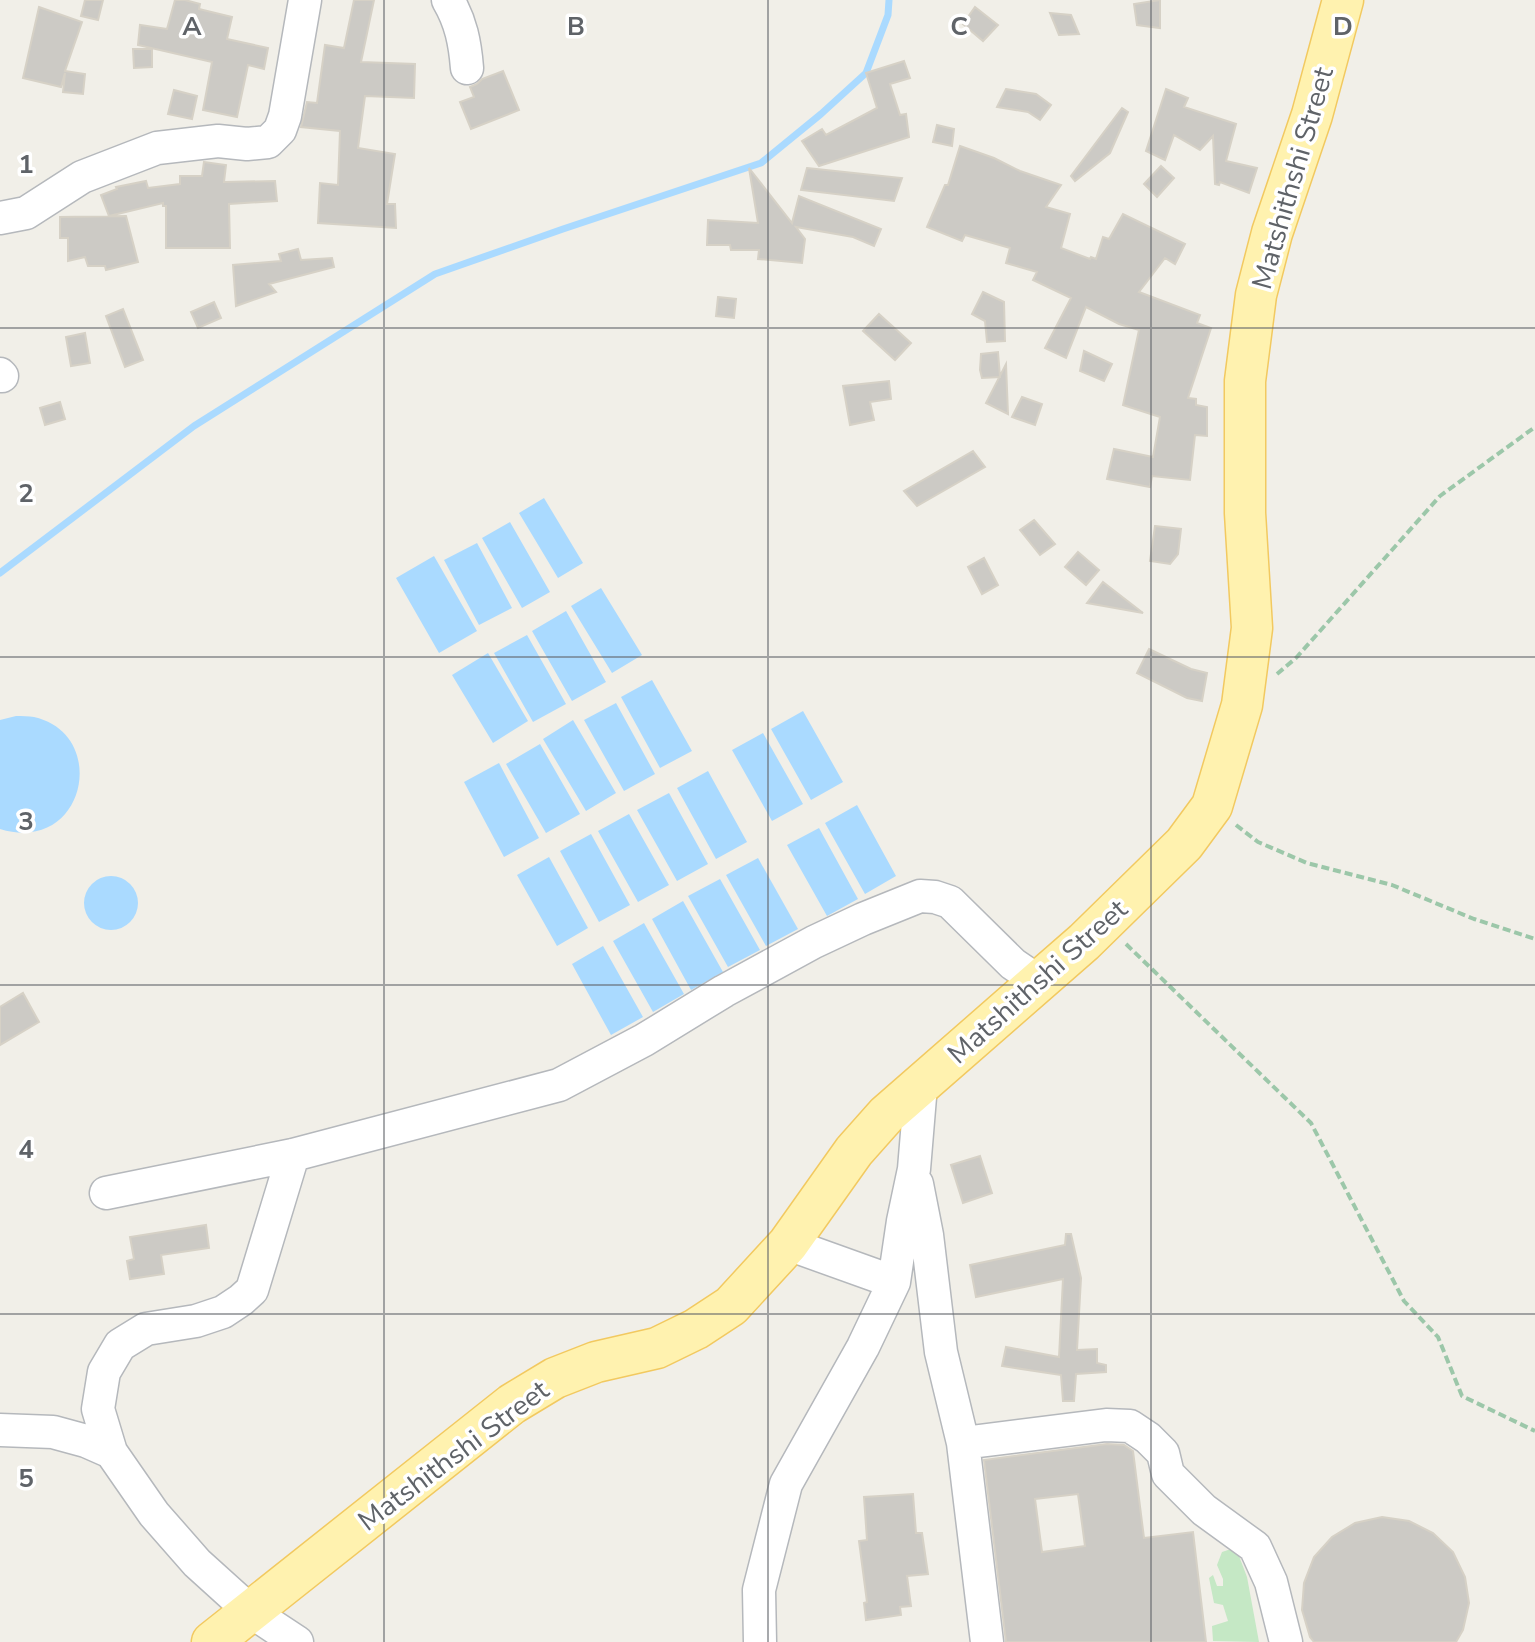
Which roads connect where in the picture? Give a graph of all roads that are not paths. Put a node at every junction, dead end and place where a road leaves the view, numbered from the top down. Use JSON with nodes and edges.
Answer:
{"nodes":[{"id":1,"x":305,"y":0,"type":"edge"},
{"id":2,"x":448,"y":0,"type":"edge"},
{"id":3,"x":1343,"y":0,"type":"edge"},
{"id":4,"x":467,"y":68,"type":"dead end"},
{"id":5,"x":0,"y":218,"type":"edge"},
{"id":6,"x":1038,"y":981,"type":"junction"},
{"id":7,"x":921,"y":1085,"type":"junction"},
{"id":8,"x":293,"y":1155,"type":"junction"},
{"id":9,"x":914,"y":1169,"type":"junction"},
{"id":10,"x":106,"y":1193,"type":"dead end"},
{"id":11,"x":788,"y":1244,"type":"junction"},
{"id":12,"x":894,"y":1282,"type":"junction"},
{"id":13,"x":0,"y":1430,"type":"edge"},
{"id":14,"x":963,"y":1443,"type":"junction"},
{"id":15,"x":111,"y":1452,"type":"junction"},
{"id":16,"x":250,"y":1611,"type":"junction"},
{"id":17,"x":212,"y":1642,"type":"edge"},
{"id":18,"x":297,"y":1642,"type":"edge"},
{"id":19,"x":760,"y":1642,"type":"edge"},
{"id":20,"x":987,"y":1642,"type":"edge"},
{"id":21,"x":1286,"y":1642,"type":"edge"}],
"edges":[{"from":1,"to":5,"type":"street"},
{"from":2,"to":4,"type":"street"},
{"from":3,"to":6,"type":"main road","name":"Matshithshi Street"},
{"from":6,"to":7,"type":"main road","name":"Matshithshi Street"},
{"from":6,"to":8,"type":"street"},
{"from":7,"to":9,"type":"street"},
{"from":7,"to":11,"type":"main road","name":"Matshithshi Street"},
{"from":8,"to":10,"type":"street"},
{"from":8,"to":15,"type":"street"},
{"from":9,"to":12,"type":"street"},
{"from":9,"to":14,"type":"street"},
{"from":11,"to":12,"type":"street"},
{"from":11,"to":16,"type":"main road","name":"Matshithshi Street"},
{"from":12,"to":19,"type":"street"},
{"from":13,"to":15,"type":"street"},
{"from":14,"to":20,"type":"street"},
{"from":14,"to":21,"type":"street"},
{"from":15,"to":16,"type":"street"},
{"from":16,"to":17,"type":"main road","name":"Matshithshi Street"},
{"from":16,"to":18,"type":"street"}]}
